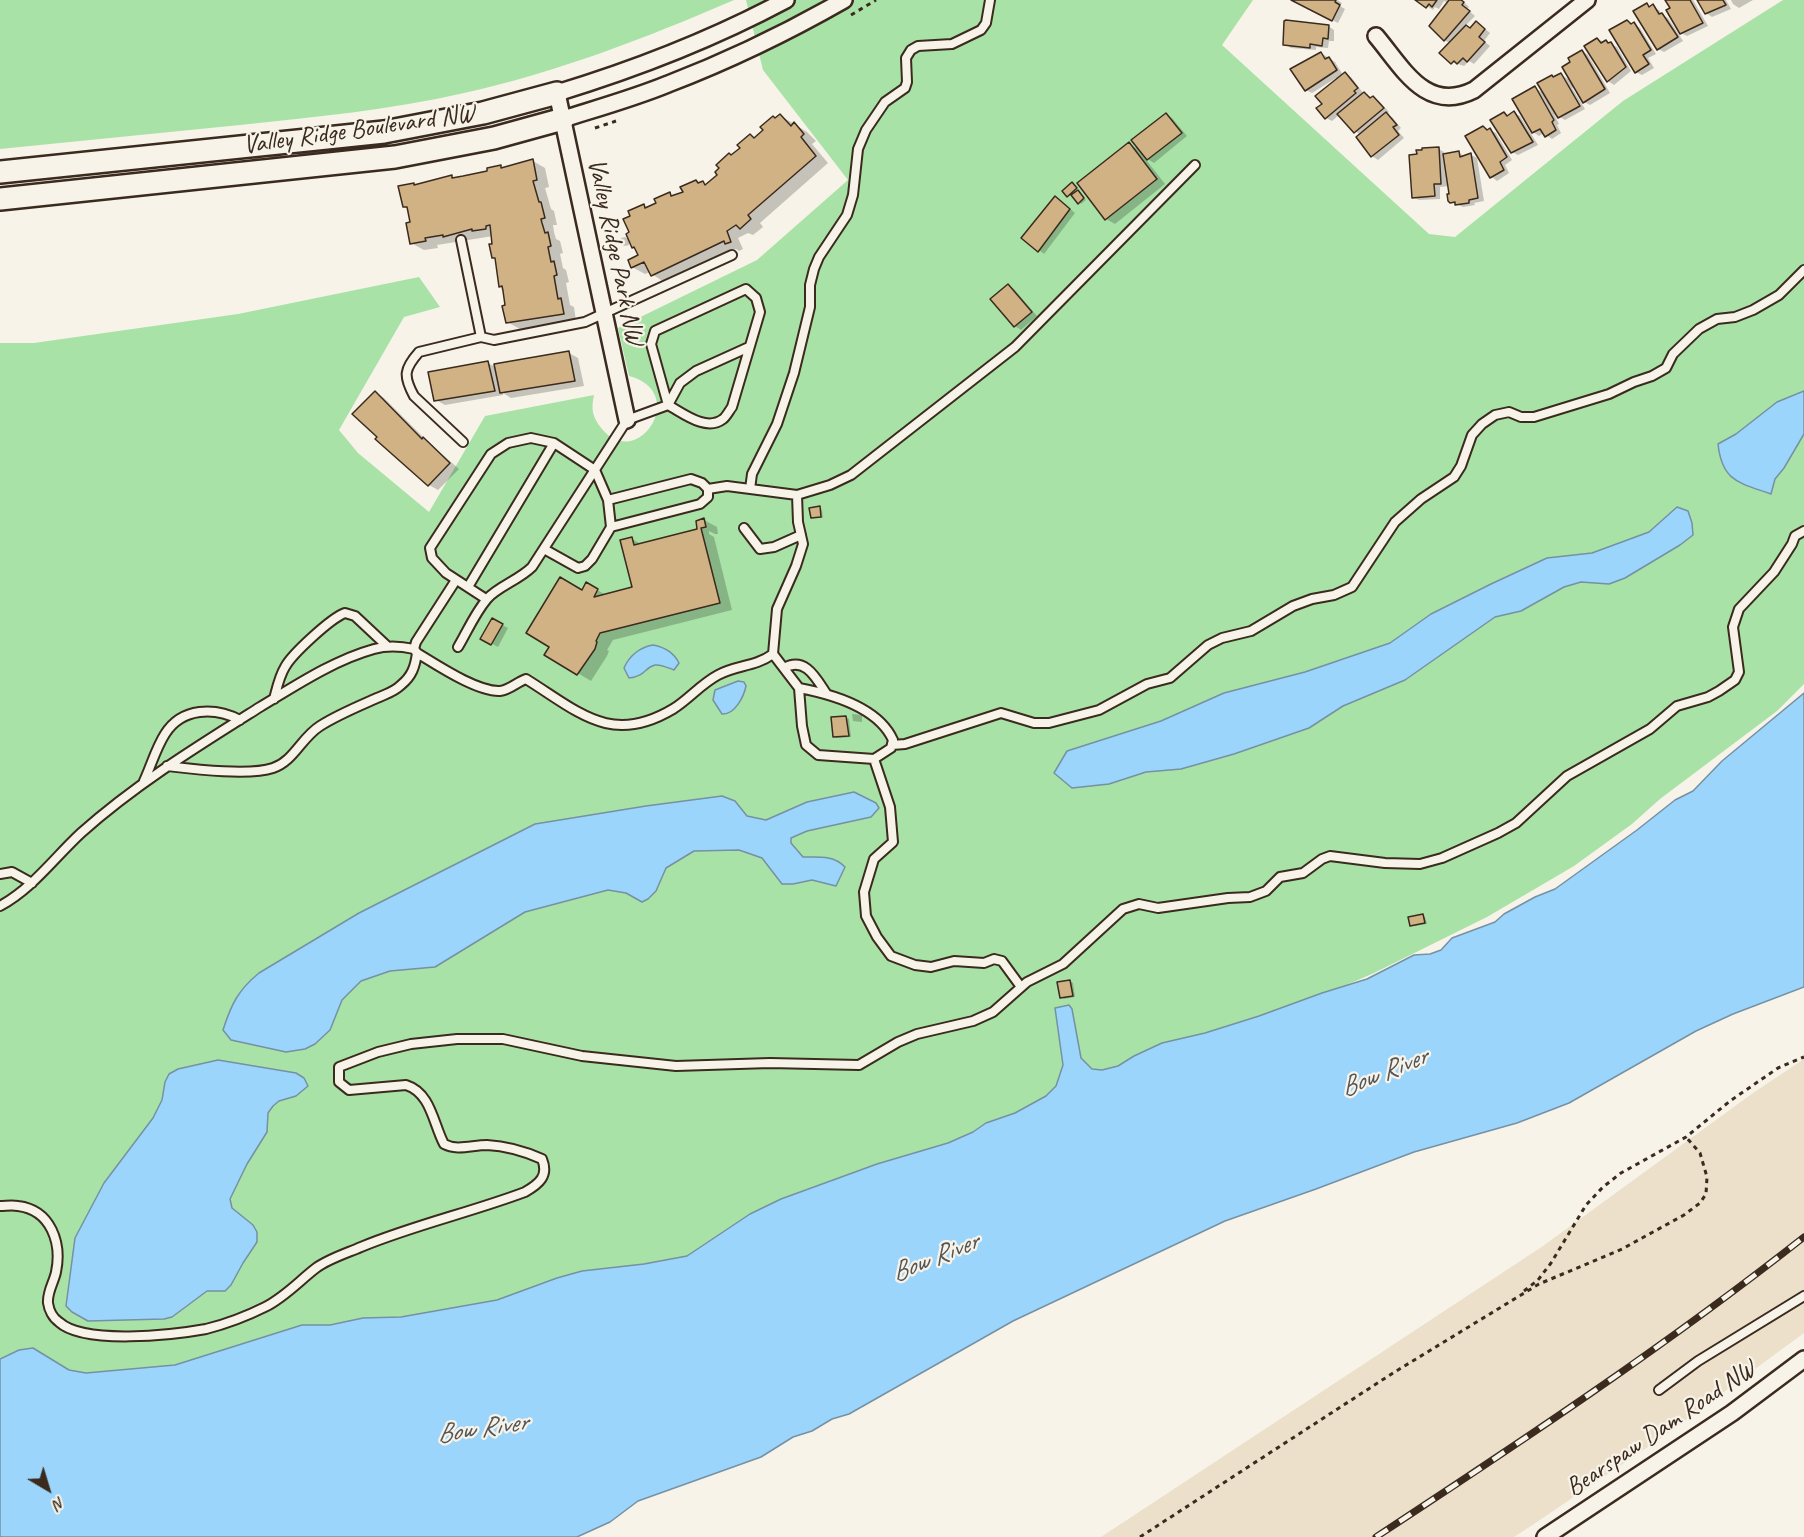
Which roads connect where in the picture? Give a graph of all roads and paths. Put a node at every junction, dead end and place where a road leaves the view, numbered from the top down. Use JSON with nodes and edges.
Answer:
{"nodes":[{"id":1,"x":786,"y":0,"type":"edge"},
{"id":2,"x":844,"y":0,"type":"edge"},
{"id":3,"x":990,"y":0,"type":"edge"},
{"id":4,"x":1587,"y":0,"type":"edge"},
{"id":5,"x":1376,"y":36,"type":"dead end"},
{"id":6,"x":557,"y":93,"type":"junction"},
{"id":7,"x":563,"y":119,"type":"junction"},
{"id":8,"x":1195,"y":165,"type":"dead end"},
{"id":9,"x":0,"y":172,"type":"edge"},
{"id":10,"x":0,"y":199,"type":"edge"},
{"id":11,"x":461,"y":240,"type":"dead end"},
{"id":12,"x":732,"y":255,"type":"dead end"},
{"id":13,"x":1804,"y":270,"type":"edge"},
{"id":14,"x":603,"y":314,"type":"junction"},
{"id":15,"x":482,"y":337,"type":"junction"},
{"id":16,"x":749,"y":347,"type":"junction"},
{"id":17,"x":668,"y":405,"type":"junction"},
{"id":18,"x":627,"y":420,"type":"junction"},
{"id":19,"x":463,"y":442,"type":"dead end"},
{"id":20,"x":554,"y":443,"type":"junction"},
{"id":21,"x":595,"y":470,"type":"junction"},
{"id":22,"x":708,"y":489,"type":"junction"},
{"id":23,"x":750,"y":489,"type":"junction"},
{"id":24,"x":797,"y":495,"type":"junction"},
{"id":25,"x":608,"y":500,"type":"junction"},
{"id":26,"x":611,"y":527,"type":"junction"},
{"id":27,"x":744,"y":528,"type":"dead end"},
{"id":28,"x":1804,"y":531,"type":"edge"},
{"id":29,"x":801,"y":535,"type":"junction"},
{"id":30,"x":544,"y":549,"type":"junction"},
{"id":31,"x":456,"y":580,"type":"junction"},
{"id":32,"x":468,"y":587,"type":"junction"},
{"id":33,"x":486,"y":599,"type":"junction"},
{"id":34,"x":387,"y":646,"type":"junction"},
{"id":35,"x":458,"y":647,"type":"dead end"},
{"id":36,"x":416,"y":651,"type":"junction"},
{"id":37,"x":773,"y":654,"type":"junction"},
{"id":38,"x":784,"y":668,"type":"junction"},
{"id":39,"x":799,"y":688,"type":"junction"},
{"id":40,"x":826,"y":693,"type":"junction"},
{"id":41,"x":274,"y":699,"type":"junction"},
{"id":42,"x":240,"y":720,"type":"junction"},
{"id":43,"x":892,"y":746,"type":"junction"},
{"id":44,"x":874,"y":759,"type":"junction"},
{"id":45,"x":166,"y":766,"type":"junction"},
{"id":46,"x":144,"y":782,"type":"junction"},
{"id":47,"x":0,"y":874,"type":"edge"},
{"id":48,"x":32,"y":883,"type":"junction"},
{"id":49,"x":0,"y":906,"type":"edge"},
{"id":50,"x":1021,"y":987,"type":"junction"},
{"id":51,"x":1804,"y":1057,"type":"edge"},
{"id":52,"x":1686,"y":1137,"type":"junction"},
{"id":53,"x":0,"y":1206,"type":"edge"},
{"id":54,"x":1804,"y":1296,"type":"edge"},
{"id":55,"x":1516,"y":1298,"type":"junction"},
{"id":56,"x":1804,"y":1359,"type":"edge"},
{"id":57,"x":1659,"y":1390,"type":"dead end"},
{"id":58,"x":1140,"y":1537,"type":"edge"},
{"id":59,"x":1545,"y":1537,"type":"edge"}],
"edges":[{"from":1,"to":6,"type":"street","name":"Valley Ridge Boulevard NW"},
{"from":2,"to":7,"type":"street","name":"Valley Ridge Boulevard NW"},
{"from":3,"to":23,"type":"lane"},
{"from":4,"to":5,"type":"street"},
{"from":6,"to":7,"type":"street","name":"Valley Ridge Park NW"},
{"from":6,"to":9,"type":"street","name":"Valley Ridge Boulevard NW"},
{"from":7,"to":10,"type":"street","name":"Valley Ridge Boulevard NW"},
{"from":7,"to":14,"type":"street","name":"Valley Ridge Park NW"},
{"from":8,"to":24,"type":"lane"},
{"from":11,"to":15,"type":"lane"},
{"from":12,"to":14,"type":"lane"},
{"from":13,"to":43,"type":"lane"},
{"from":14,"to":15,"type":"lane"},
{"from":14,"to":18,"type":"street","name":"Valley Ridge Park NW"},
{"from":15,"to":19,"type":"lane"},
{"from":16,"to":17,"type":"lane"},
{"from":16,"to":17,"type":"lane"},
{"from":16,"to":17,"type":"lane"},
{"from":17,"to":18,"type":"lane"},
{"from":18,"to":21,"type":"lane"},
{"from":20,"to":21,"type":"lane"},
{"from":20,"to":31,"type":"lane"},
{"from":20,"to":32,"type":"lane"},
{"from":21,"to":25,"type":"lane"},
{"from":21,"to":30,"type":"lane"},
{"from":22,"to":23,"type":"lane"},
{"from":22,"to":25,"type":"lane"},
{"from":22,"to":26,"type":"lane"},
{"from":23,"to":24,"type":"lane"},
{"from":24,"to":29,"type":"lane"},
{"from":25,"to":26,"type":"lane"},
{"from":26,"to":30,"type":"lane"},
{"from":27,"to":29,"type":"lane"},
{"from":28,"to":50,"type":"lane"},
{"from":29,"to":37,"type":"lane"},
{"from":30,"to":33,"type":"lane"},
{"from":31,"to":32,"type":"lane"},
{"from":31,"to":36,"type":"lane"},
{"from":32,"to":33,"type":"lane"},
{"from":33,"to":35,"type":"lane"},
{"from":34,"to":36,"type":"lane"},
{"from":34,"to":41,"type":"lane"},
{"from":34,"to":41,"type":"lane"},
{"from":36,"to":37,"type":"lane"},
{"from":36,"to":45,"type":"lane"},
{"from":37,"to":38,"type":"lane"},
{"from":38,"to":39,"type":"lane"},
{"from":38,"to":40,"type":"lane"},
{"from":39,"to":40,"type":"lane"},
{"from":39,"to":44,"type":"lane"},
{"from":40,"to":43,"type":"lane"},
{"from":41,"to":42,"type":"lane"},
{"from":42,"to":45,"type":"lane"},
{"from":42,"to":46,"type":"lane"},
{"from":43,"to":44,"type":"lane"},
{"from":44,"to":50,"type":"lane"},
{"from":45,"to":46,"type":"lane"},
{"from":46,"to":48,"type":"lane"},
{"from":47,"to":48,"type":"lane"},
{"from":48,"to":49,"type":"lane"},
{"from":50,"to":53,"type":"lane"},
{"from":51,"to":52,"type":"path"},
{"from":52,"to":55,"type":"path"},
{"from":52,"to":55,"type":"path"},
{"from":54,"to":57,"type":"lane"},
{"from":55,"to":58,"type":"path"},
{"from":56,"to":59,"type":"street","name":"Bearspaw Dam Road NW"}]}
